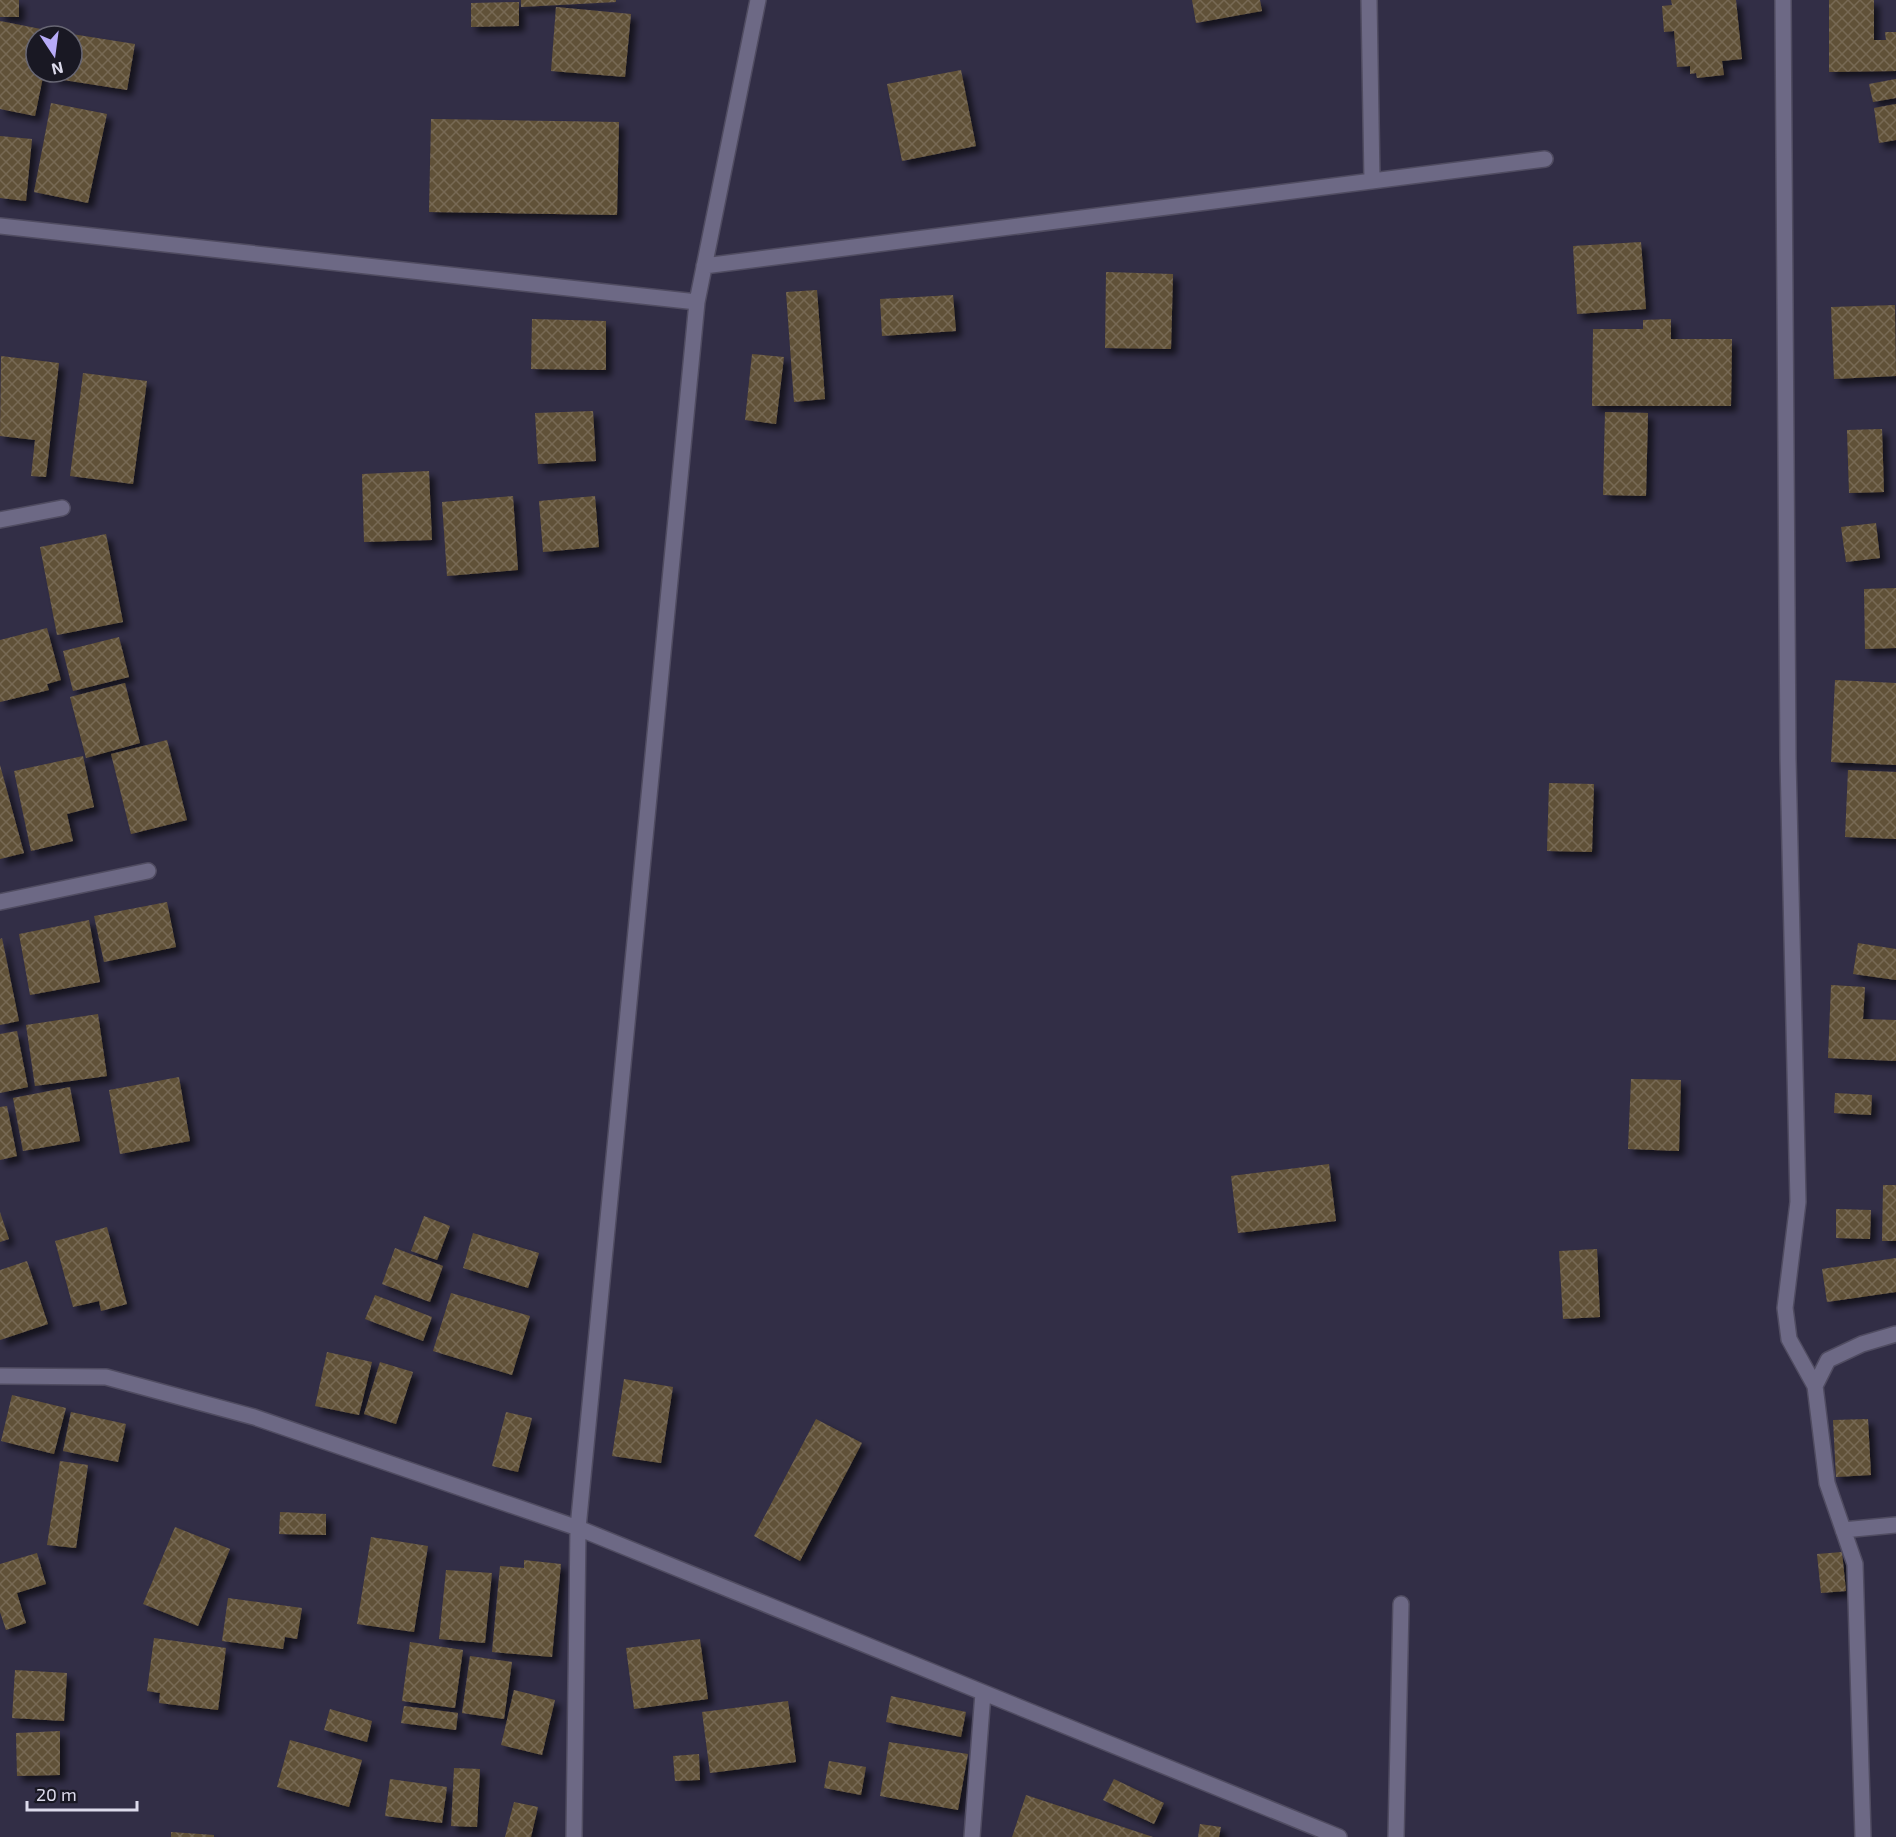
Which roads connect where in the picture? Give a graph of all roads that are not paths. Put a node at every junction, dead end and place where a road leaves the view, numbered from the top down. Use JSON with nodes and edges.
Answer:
{"nodes":[{"id":1,"x":758,"y":0,"type":"edge"},
{"id":2,"x":1369,"y":0,"type":"edge"},
{"id":3,"x":1783,"y":0,"type":"edge"},
{"id":4,"x":1545,"y":159,"type":"dead end"},
{"id":5,"x":1372,"y":180,"type":"junction"},
{"id":6,"x":0,"y":226,"type":"edge"},
{"id":7,"x":704,"y":266,"type":"junction"},
{"id":8,"x":697,"y":302,"type":"junction"},
{"id":9,"x":62,"y":508,"type":"dead end"},
{"id":10,"x":0,"y":520,"type":"edge"},
{"id":11,"x":148,"y":871,"type":"dead end"},
{"id":12,"x":0,"y":902,"type":"edge"},
{"id":13,"x":1896,"y":1334,"type":"edge"},
{"id":14,"x":0,"y":1376,"type":"edge"},
{"id":15,"x":1815,"y":1386,"type":"junction"},
{"id":16,"x":1896,"y":1525,"type":"edge"},
{"id":17,"x":578,"y":1528,"type":"junction"},
{"id":18,"x":1843,"y":1530,"type":"junction"},
{"id":19,"x":1401,"y":1604,"type":"dead end"},
{"id":20,"x":983,"y":1693,"type":"junction"},
{"id":21,"x":574,"y":1837,"type":"edge"},
{"id":22,"x":972,"y":1837,"type":"edge"},
{"id":23,"x":1339,"y":1837,"type":"edge"},
{"id":24,"x":1396,"y":1837,"type":"edge"},
{"id":25,"x":1863,"y":1837,"type":"edge"}],
"edges":[{"from":1,"to":7,"type":"street"},
{"from":2,"to":5,"type":"street"},
{"from":3,"to":15,"type":"street"},
{"from":4,"to":5,"type":"street"},
{"from":5,"to":7,"type":"street"},
{"from":6,"to":8,"type":"street"},
{"from":7,"to":8,"type":"street"},
{"from":8,"to":17,"type":"street"},
{"from":9,"to":10,"type":"street"},
{"from":11,"to":12,"type":"street"},
{"from":13,"to":15,"type":"street"},
{"from":14,"to":17,"type":"street"},
{"from":15,"to":18,"type":"street"},
{"from":16,"to":18,"type":"street"},
{"from":17,"to":20,"type":"street"},
{"from":17,"to":21,"type":"street"},
{"from":18,"to":25,"type":"street"},
{"from":19,"to":24,"type":"street"},
{"from":20,"to":22,"type":"street"},
{"from":20,"to":23,"type":"street"}]}
